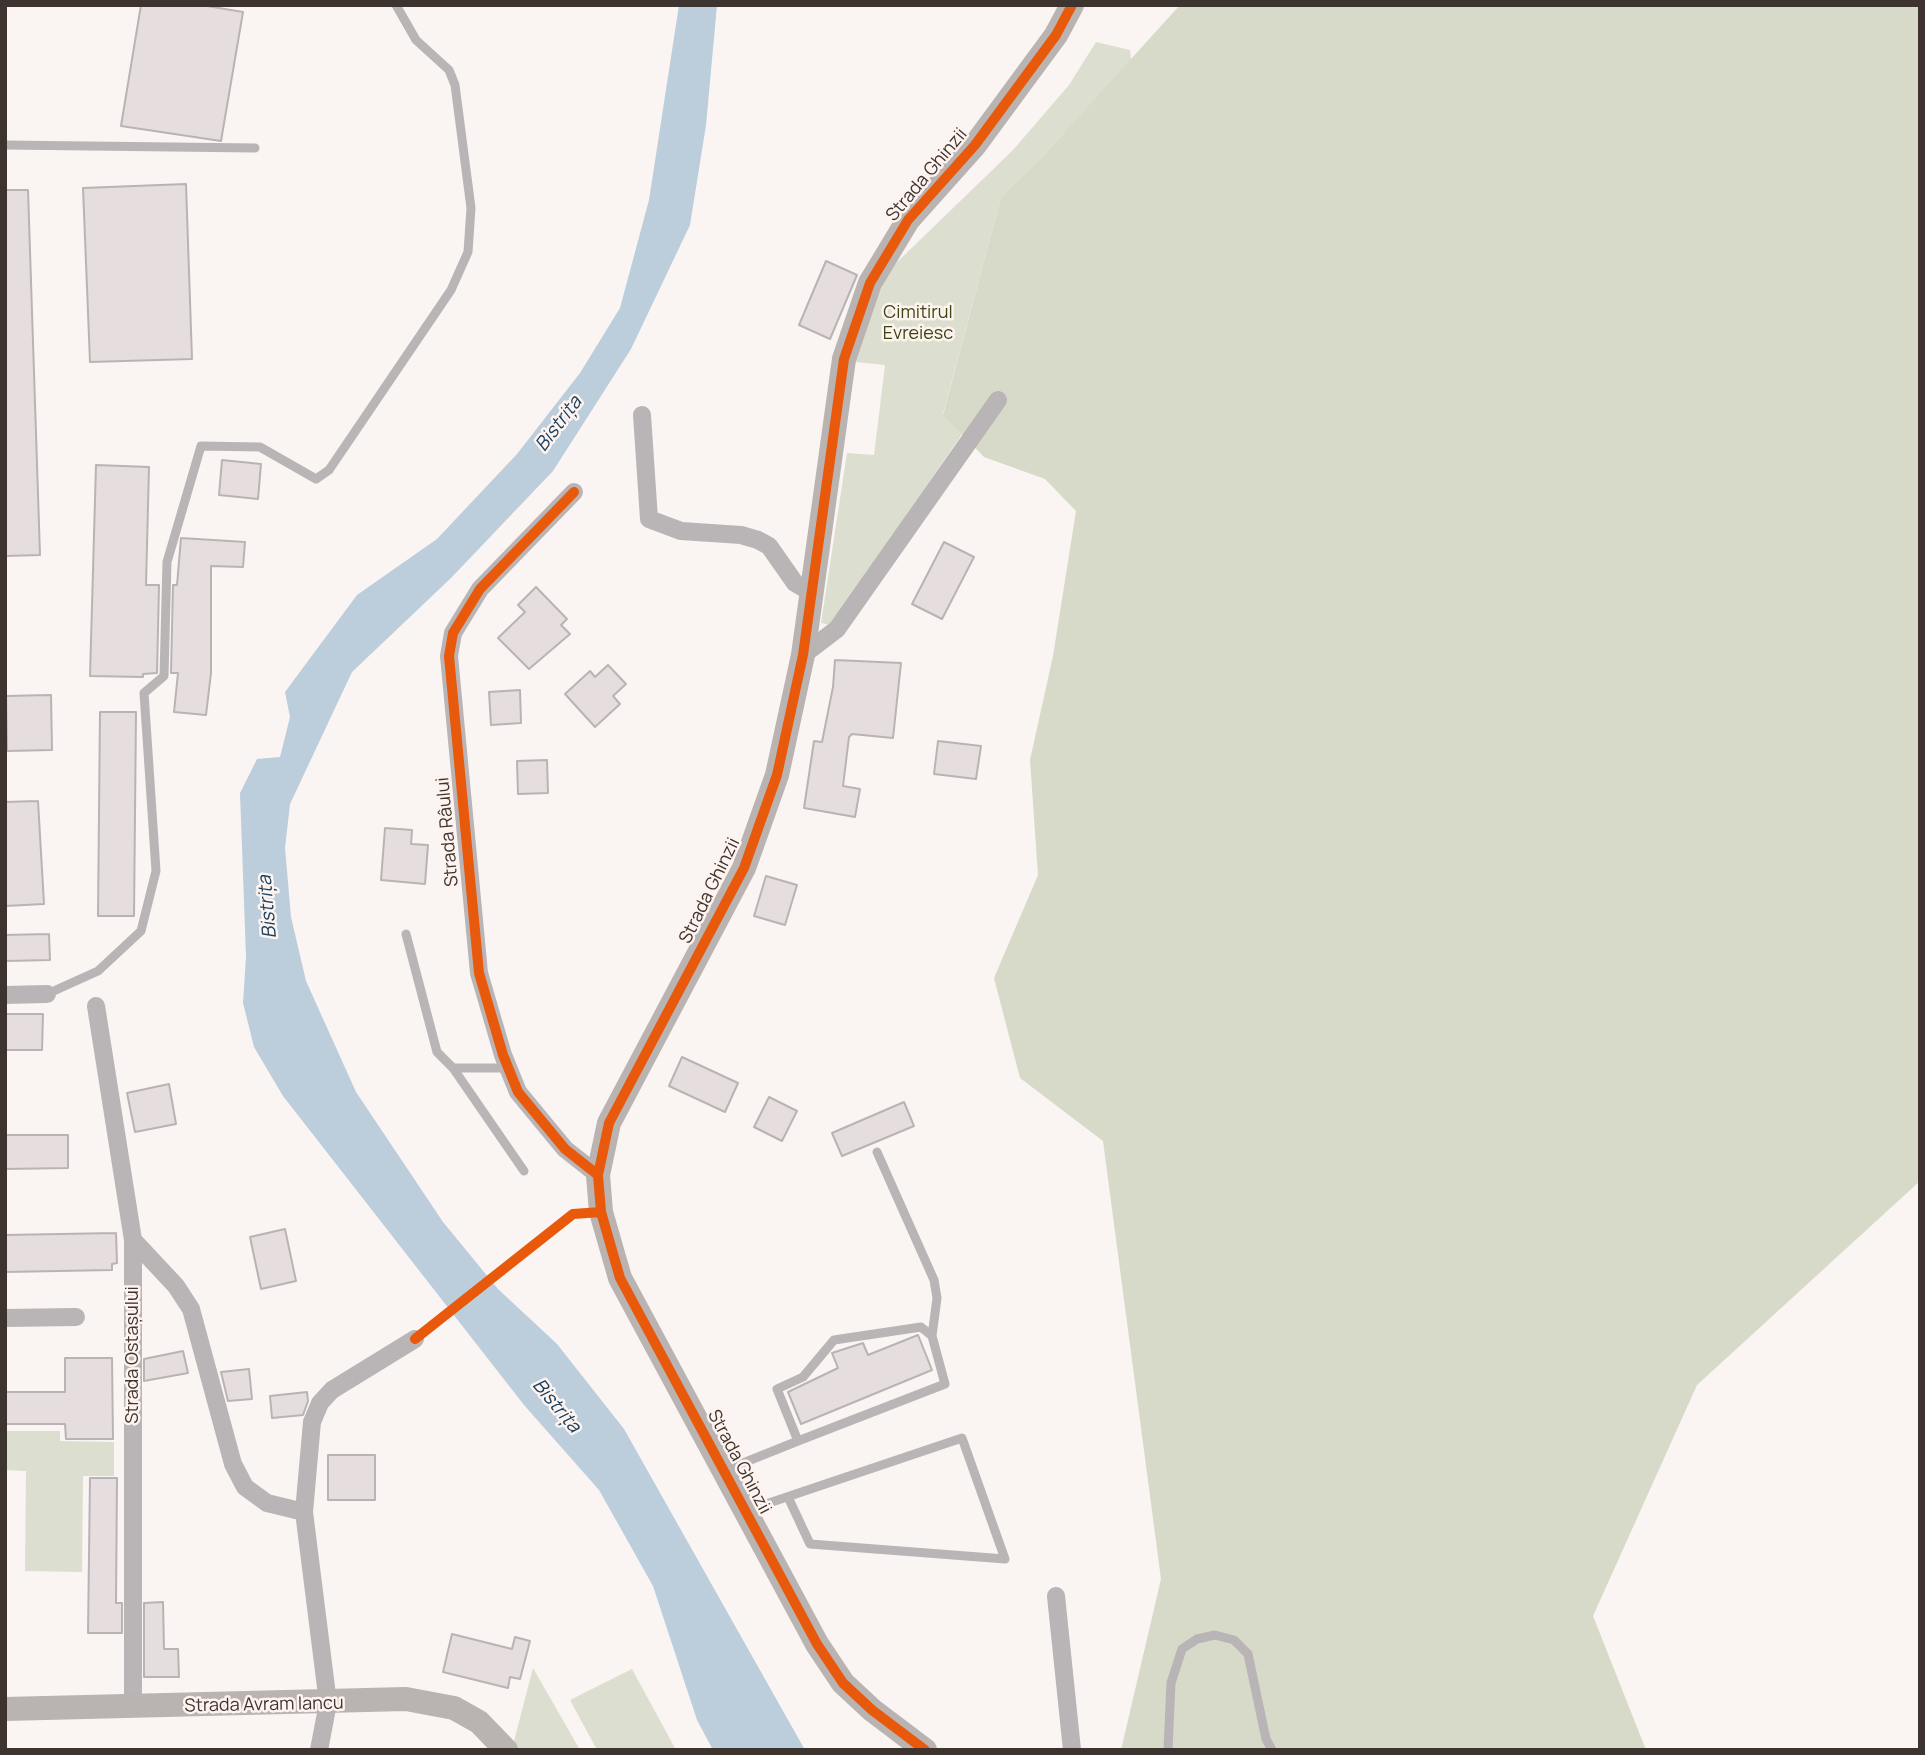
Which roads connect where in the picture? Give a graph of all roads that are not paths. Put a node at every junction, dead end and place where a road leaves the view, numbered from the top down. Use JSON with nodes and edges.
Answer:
{"nodes":[{"id":1,"x":396,"y":5,"type":"edge"},
{"id":2,"x":1072,"y":5,"type":"edge"},
{"id":3,"x":5,"y":145,"type":"edge"},
{"id":4,"x":255,"y":148,"type":"dead end"},
{"id":5,"x":998,"y":400,"type":"dead end"},
{"id":6,"x":642,"y":415,"type":"dead end"},
{"id":7,"x":574,"y":492,"type":"dead end"},
{"id":8,"x":812,"y":593,"type":"junction"},
{"id":9,"x":803,"y":655,"type":"junction"},
{"id":10,"x":406,"y":934,"type":"dead end"},
{"id":11,"x":47,"y":994,"type":"joint"},
{"id":12,"x":5,"y":995,"type":"edge"},
{"id":13,"x":96,"y":1006,"type":"dead end"},
{"id":14,"x":453,"y":1068,"type":"junction"},
{"id":15,"x":508,"y":1068,"type":"junction"},
{"id":16,"x":877,"y":1152,"type":"dead end"},
{"id":17,"x":524,"y":1171,"type":"dead end"},
{"id":18,"x":598,"y":1175,"type":"junction"},
{"id":19,"x":134,"y":1240,"type":"junction"},
{"id":20,"x":76,"y":1317,"type":"dead end"},
{"id":21,"x":5,"y":1318,"type":"edge"},
{"id":22,"x":932,"y":1336,"type":"junction"},
{"id":23,"x":415,"y":1339,"type":"dead end"},
{"id":24,"x":799,"y":1441,"type":"junction"},
{"id":25,"x":724,"y":1470,"type":"junction"},
{"id":26,"x":788,"y":1497,"type":"junction"},
{"id":27,"x":304,"y":1512,"type":"junction"},
{"id":28,"x":746,"y":1513,"type":"junction"},
{"id":29,"x":1056,"y":1595,"type":"dead end"},
{"id":30,"x":328,"y":1703,"type":"junction"},
{"id":31,"x":132,"y":1708,"type":"junction"},
{"id":32,"x":5,"y":1709,"type":"edge"},
{"id":33,"x":319,"y":1750,"type":"edge"},
{"id":34,"x":506,"y":1750,"type":"edge"},
{"id":35,"x":925,"y":1750,"type":"edge"},
{"id":36,"x":1072,"y":1750,"type":"edge"},
{"id":37,"x":1168,"y":1750,"type":"edge"},
{"id":38,"x":1272,"y":1750,"type":"edge"}],
"edges":[{"from":1,"to":11,"type":"lane"},
{"from":2,"to":8,"type":"street","name":"Strada Ghinzii"},
{"from":3,"to":4,"type":"lane"},
{"from":5,"to":9,"type":"street"},
{"from":6,"to":8,"type":"street"},
{"from":7,"to":15,"type":"street","name":"Strada Râului"},
{"from":8,"to":9,"type":"street","name":"Strada Ghinzii"},
{"from":9,"to":18,"type":"street","name":"Strada Ghinzii"},
{"from":10,"to":14,"type":"lane"},
{"from":11,"to":12,"type":"street"},
{"from":13,"to":19,"type":"street","name":"Strada Ostașului"},
{"from":14,"to":15,"type":"lane"},
{"from":14,"to":17,"type":"lane"},
{"from":15,"to":18,"type":"street","name":"Strada Râului"},
{"from":16,"to":22,"type":"lane"},
{"from":18,"to":25,"type":"street","name":"Strada Ghinzii"},
{"from":19,"to":27,"type":"street"},
{"from":19,"to":31,"type":"street","name":"Strada Ostașului"},
{"from":20,"to":21,"type":"street"},
{"from":22,"to":24,"type":"lane"},
{"from":22,"to":24,"type":"lane"},
{"from":23,"to":27,"type":"street"},
{"from":24,"to":25,"type":"lane"},
{"from":25,"to":28,"type":"street","name":"Strada Ghinzii"},
{"from":26,"to":26,"type":"lane"},
{"from":26,"to":28,"type":"lane"},
{"from":27,"to":30,"type":"street"},
{"from":28,"to":35,"type":"street","name":"Strada Ghinzii"},
{"from":29,"to":36,"type":"street"},
{"from":30,"to":31,"type":"street","name":"Strada Avram Iancu"},
{"from":30,"to":33,"type":"street"},
{"from":30,"to":34,"type":"street","name":"Strada Avram Iancu"},
{"from":31,"to":32,"type":"street","name":"Strada Avram Iancu"},
{"from":37,"to":38,"type":"lane"}]}
